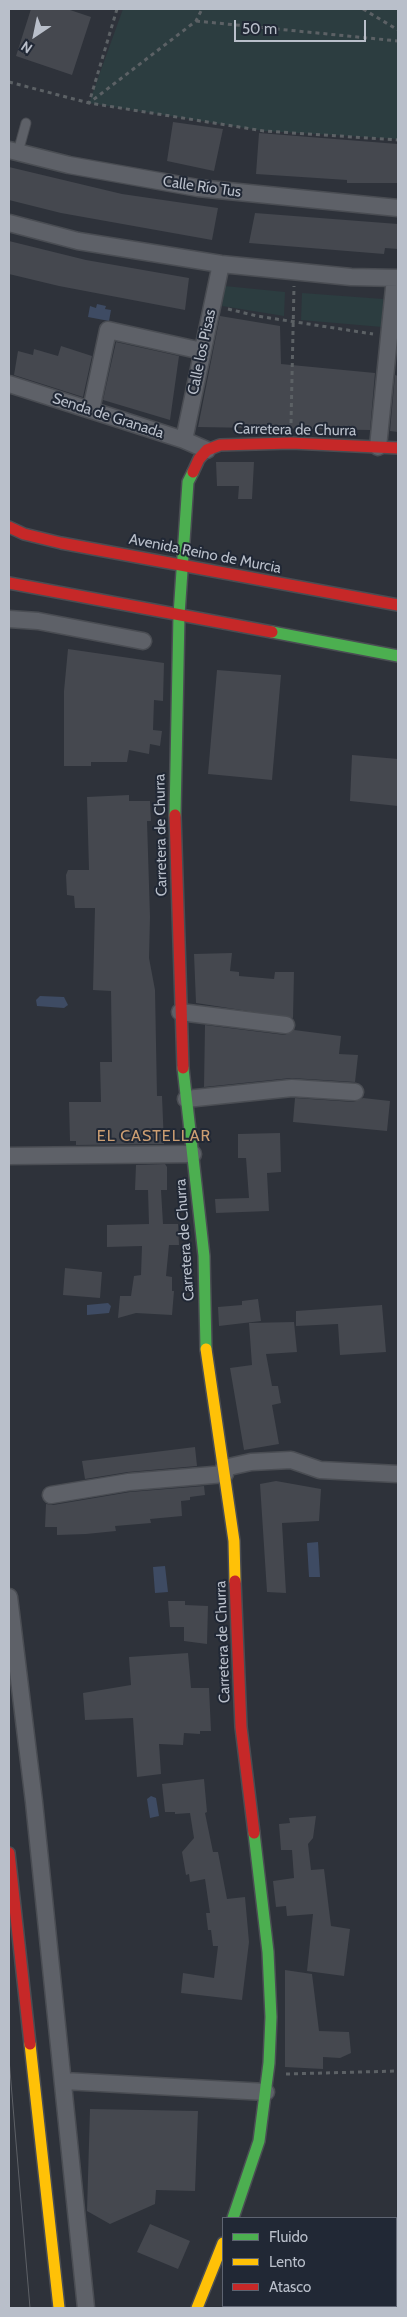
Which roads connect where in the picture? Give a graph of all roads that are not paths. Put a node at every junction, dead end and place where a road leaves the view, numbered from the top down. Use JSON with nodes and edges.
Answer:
{"nodes":[{"id":1,"x":26,"y":123,"type":"dead end"},
{"id":2,"x":13,"y":151,"type":"edge"},
{"id":3,"x":398,"y":208,"type":"edge"},
{"id":4,"x":9,"y":223,"type":"edge"},
{"id":5,"x":221,"y":264,"type":"junction"},
{"id":6,"x":397,"y":278,"type":"edge"},
{"id":7,"x":202,"y":351,"type":"junction"},
{"id":8,"x":9,"y":384,"type":"edge"},
{"id":9,"x":91,"y":410,"type":"junction"},
{"id":10,"x":184,"y":440,"type":"junction"},
{"id":11,"x":378,"y":447,"type":"junction"},
{"id":12,"x":398,"y":448,"type":"edge"},
{"id":13,"x":207,"y":450,"type":"junction"},
{"id":14,"x":9,"y":527,"type":"edge"},
{"id":15,"x":183,"y":565,"type":"junction"},
{"id":16,"x":9,"y":584,"type":"edge"},
{"id":17,"x":398,"y":605,"type":"edge"},
{"id":18,"x":179,"y":615,"type":"junction"},
{"id":19,"x":9,"y":619,"type":"edge"},
{"id":20,"x":143,"y":642,"type":"dead end"},
{"id":21,"x":398,"y":656,"type":"edge"},
{"id":22,"x":180,"y":1012,"type":"junction"},
{"id":23,"x":286,"y":1026,"type":"dead end"},
{"id":24,"x":355,"y":1092,"type":"dead end"},
{"id":25,"x":186,"y":1099,"type":"junction"},
{"id":26,"x":193,"y":1154,"type":"junction"},
{"id":27,"x":9,"y":1156,"type":"edge"},
{"id":28,"x":224,"y":1471,"type":"junction"},
{"id":29,"x":398,"y":1474,"type":"edge"},
{"id":30,"x":51,"y":1495,"type":"dead end"},
{"id":31,"x":9,"y":1597,"type":"edge"},
{"id":32,"x":9,"y":1853,"type":"edge"},
{"id":33,"x":64,"y":2081,"type":"junction"},
{"id":34,"x":266,"y":2092,"type":"junction"},
{"id":35,"x":233,"y":2217,"type":"edge"},
{"id":36,"x":222,"y":2246,"type":"edge"},
{"id":37,"x":59,"y":2308,"type":"edge"},
{"id":38,"x":86,"y":2308,"type":"edge"},
{"id":39,"x":197,"y":2308,"type":"edge"}],
"edges":[{"from":1,"to":2,"type":"lane"},
{"from":2,"to":3,"type":"street","name":"Calle Río Tus"},
{"from":4,"to":5,"type":"street"},
{"from":5,"to":6,"type":"street"},
{"from":5,"to":7,"type":"street","name":"Calle los Pisas"},
{"from":6,"to":11,"type":"street"},
{"from":7,"to":9,"type":"street"},
{"from":7,"to":10,"type":"street","name":"Calle los Pisas"},
{"from":8,"to":9,"type":"street","name":"Senda de Granada"},
{"from":9,"to":10,"type":"street","name":"Senda de Granada"},
{"from":10,"to":13,"type":"street","name":"Senda de Granada"},
{"from":11,"to":12,"type":"street","name":"Carretera de Churra"},
{"from":11,"to":13,"type":"street","name":"Carretera de Churra"},
{"from":13,"to":15,"type":"street","name":"Carretera de Churra"},
{"from":14,"to":15,"type":"street","name":"Avenida Reino de Murcia"},
{"from":15,"to":17,"type":"street","name":"Avenida Reino de Murcia"},
{"from":15,"to":18,"type":"street","name":"Carretera de Churra"},
{"from":16,"to":18,"type":"street"},
{"from":18,"to":21,"type":"street"},
{"from":18,"to":22,"type":"street","name":"Carretera de Churra"},
{"from":19,"to":20,"type":"street"},
{"from":22,"to":23,"type":"street"},
{"from":22,"to":25,"type":"street","name":"Carretera de Churra"},
{"from":24,"to":25,"type":"street"},
{"from":25,"to":26,"type":"street","name":"Carretera de Churra"},
{"from":26,"to":27,"type":"street"},
{"from":26,"to":28,"type":"street","name":"Carretera de Churra"},
{"from":28,"to":29,"type":"street"},
{"from":28,"to":30,"type":"street"},
{"from":28,"to":34,"type":"street","name":"Carretera de Churra"},
{"from":31,"to":33,"type":"street"},
{"from":32,"to":37,"type":"street"},
{"from":33,"to":34,"type":"street"},
{"from":33,"to":38,"type":"street"},
{"from":34,"to":35,"type":"street","name":"Carretera de Churra"},
{"from":36,"to":39,"type":"street"}]}
